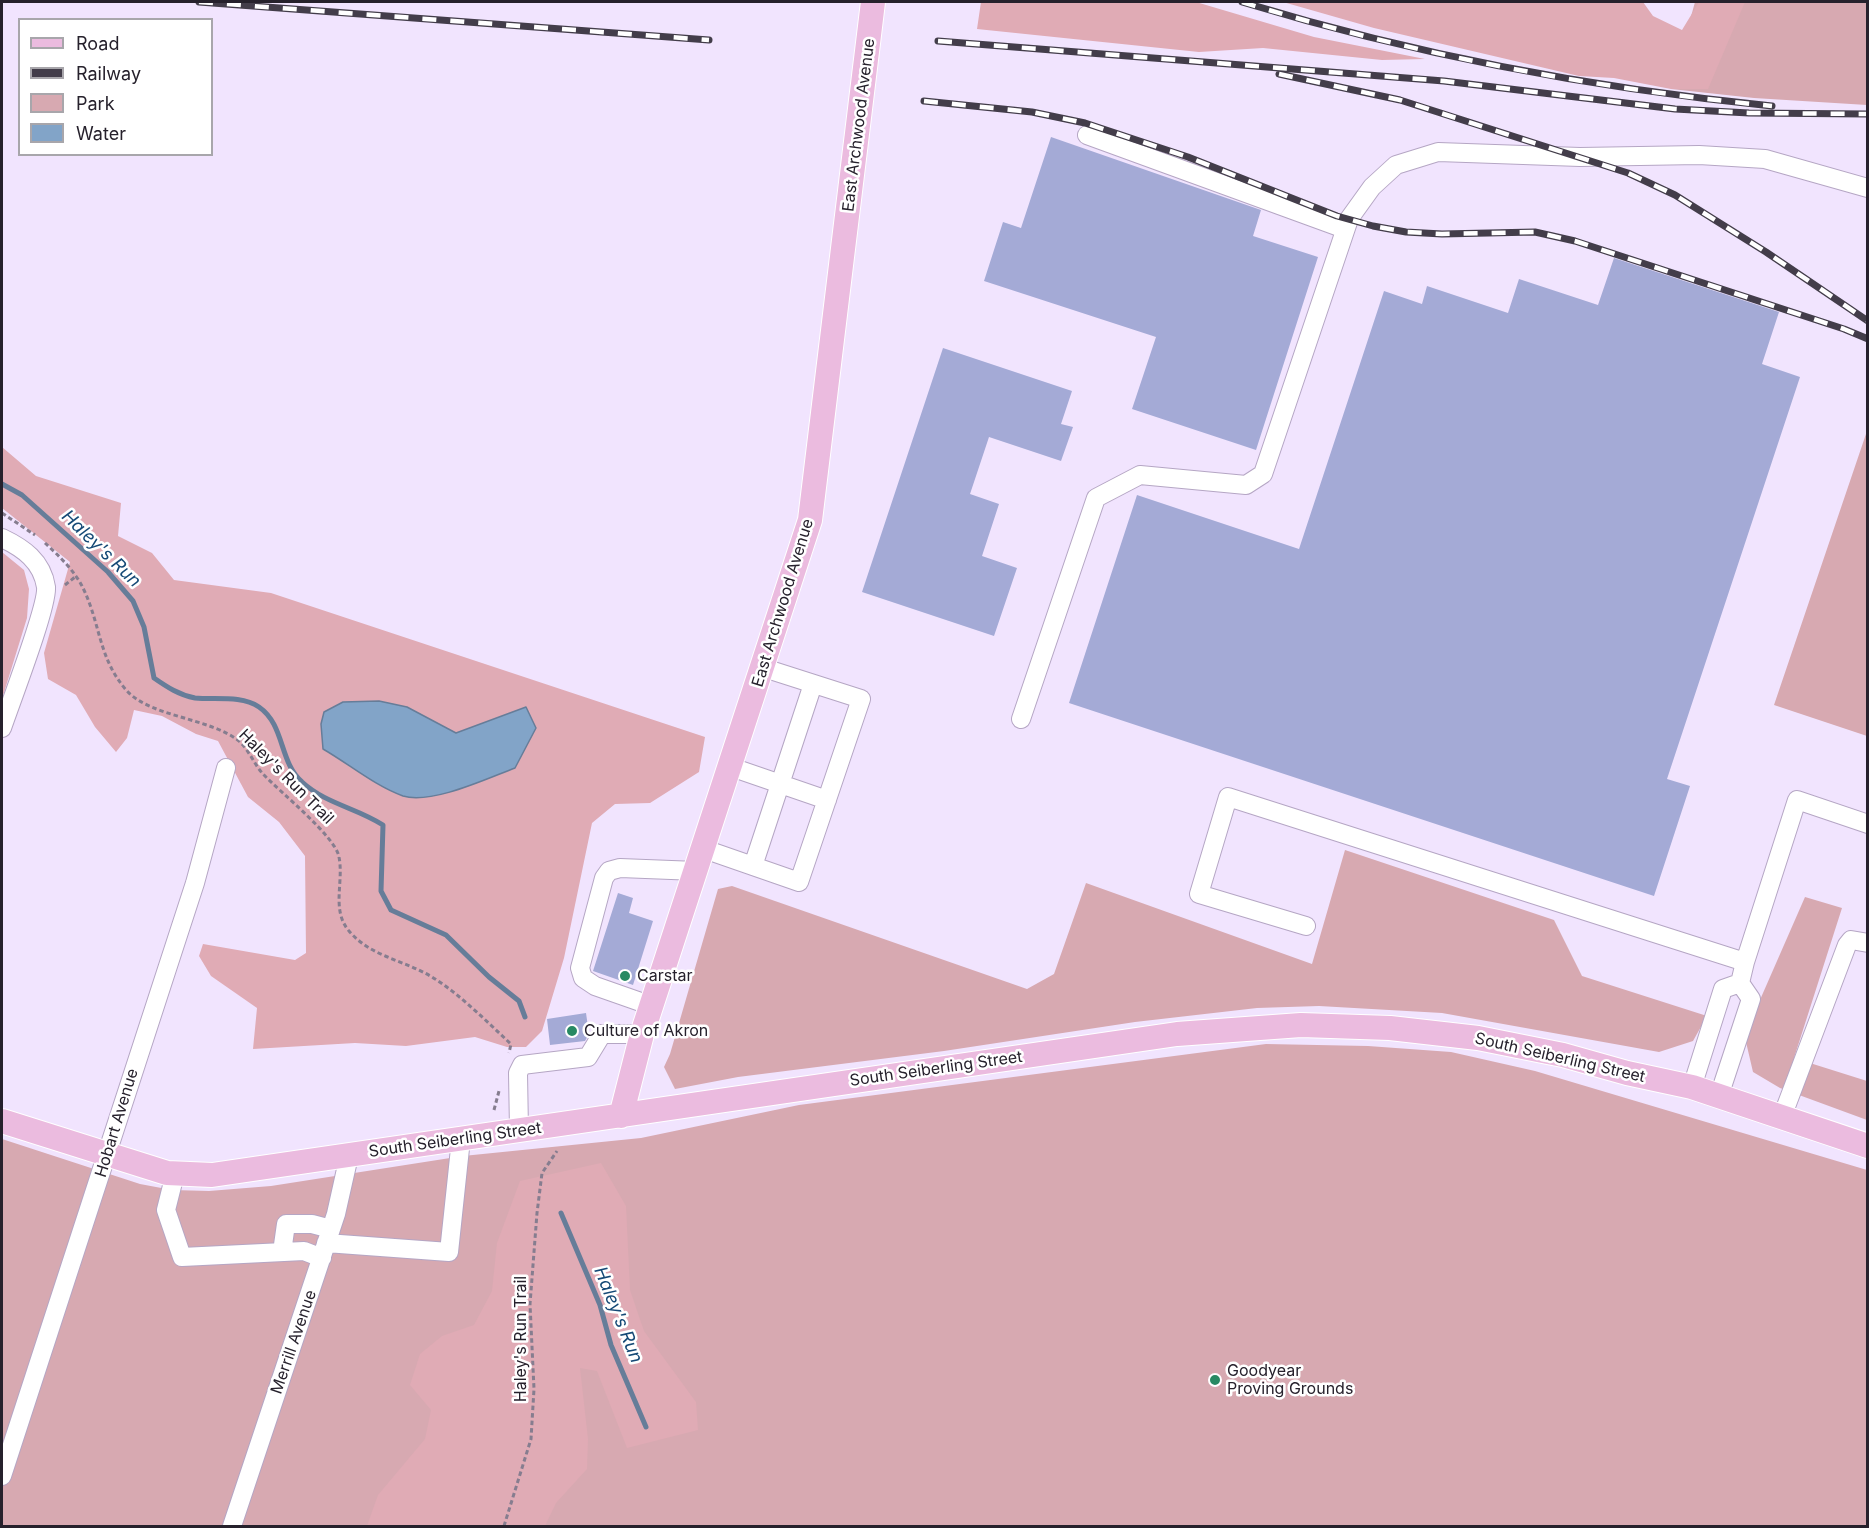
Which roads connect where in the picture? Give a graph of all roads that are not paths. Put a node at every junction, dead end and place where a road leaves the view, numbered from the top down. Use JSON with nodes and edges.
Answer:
{"nodes":[{"id":1,"x":873,"y":2,"type":"edge"},
{"id":2,"x":1087,"y":135,"type":"dead end"},
{"id":3,"x":1868,"y":188,"type":"edge"},
{"id":4,"x":1345,"y":229,"type":"junction"},
{"id":5,"x":2,"y":538,"type":"edge"},
{"id":6,"x":764,"y":668,"type":"junction"},
{"id":7,"x":813,"y":684,"type":"junction"},
{"id":8,"x":1021,"y":719,"type":"dead end"},
{"id":9,"x":2,"y":728,"type":"edge"},
{"id":10,"x":731,"y":767,"type":"junction"},
{"id":11,"x":226,"y":768,"type":"dead end"},
{"id":12,"x":780,"y":784,"type":"junction"},
{"id":13,"x":827,"y":800,"type":"junction"},
{"id":14,"x":1868,"y":824,"type":"edge"},
{"id":15,"x":701,"y":860,"type":"junction"},
{"id":16,"x":753,"y":866,"type":"junction"},
{"id":17,"x":1306,"y":926,"type":"dead end"},
{"id":18,"x":1868,"y":943,"type":"edge"},
{"id":19,"x":1745,"y":962,"type":"junction"},
{"id":20,"x":1740,"y":983,"type":"junction"},
{"id":21,"x":652,"y":1006,"type":"junction"},
{"id":22,"x":642,"y":1034,"type":"junction"},
{"id":23,"x":1692,"y":1087,"type":"junction"},
{"id":24,"x":1719,"y":1096,"type":"junction"},
{"id":25,"x":621,"y":1116,"type":"junction"},
{"id":26,"x":1782,"y":1117,"type":"junction"},
{"id":27,"x":2,"y":1121,"type":"edge"},
{"id":28,"x":519,"y":1130,"type":"junction"},
{"id":29,"x":461,"y":1139,"type":"junction"},
{"id":30,"x":1868,"y":1146,"type":"edge"},
{"id":31,"x":107,"y":1156,"type":"junction"},
{"id":32,"x":349,"y":1156,"type":"junction"},
{"id":33,"x":175,"y":1174,"type":"junction"},
{"id":34,"x":326,"y":1243,"type":"junction"},
{"id":35,"x":282,"y":1252,"type":"junction"},
{"id":36,"x":2,"y":1476,"type":"edge"},
{"id":37,"x":232,"y":1527,"type":"edge"}],
"edges":[{"from":1,"to":6,"type":"main road","name":"East Archwood Avenue"},
{"from":2,"to":4,"type":"street"},
{"from":3,"to":4,"type":"street"},
{"from":4,"to":8,"type":"street"},
{"from":5,"to":9,"type":"street"},
{"from":6,"to":7,"type":"street"},
{"from":6,"to":10,"type":"main road","name":"East Archwood Avenue"},
{"from":7,"to":12,"type":"street"},
{"from":7,"to":13,"type":"street"},
{"from":10,"to":12,"type":"street"},
{"from":10,"to":15,"type":"main road","name":"East Archwood Avenue"},
{"from":11,"to":31,"type":"street","name":"Hobart Avenue"},
{"from":12,"to":13,"type":"street"},
{"from":12,"to":16,"type":"street"},
{"from":13,"to":16,"type":"street"},
{"from":14,"to":19,"type":"street"},
{"from":15,"to":16,"type":"street"},
{"from":15,"to":21,"type":"main road","name":"East Archwood Avenue"},
{"from":15,"to":21,"type":"street"},
{"from":17,"to":19,"type":"street"},
{"from":18,"to":26,"type":"street"},
{"from":19,"to":20,"type":"street"},
{"from":20,"to":23,"type":"street"},
{"from":20,"to":24,"type":"street"},
{"from":21,"to":22,"type":"main road","name":"East Archwood Avenue"},
{"from":22,"to":25,"type":"main road","name":"East Archwood Avenue"},
{"from":22,"to":28,"type":"street"},
{"from":23,"to":24,"type":"main road","name":"South Seiberling Street"},
{"from":23,"to":25,"type":"main road","name":"South Seiberling Street"},
{"from":24,"to":26,"type":"main road","name":"South Seiberling Street"},
{"from":25,"to":28,"type":"main road","name":"South Seiberling Street"},
{"from":26,"to":30,"type":"main road","name":"South Seiberling Street"},
{"from":27,"to":31,"type":"main road","name":"South Seiberling Street"},
{"from":28,"to":29,"type":"main road","name":"South Seiberling Street"},
{"from":29,"to":32,"type":"main road","name":"South Seiberling Street"},
{"from":29,"to":34,"type":"street"},
{"from":31,"to":33,"type":"main road","name":"South Seiberling Street"},
{"from":31,"to":36,"type":"street","name":"Hobart Avenue"},
{"from":32,"to":33,"type":"main road","name":"South Seiberling Street"},
{"from":32,"to":34,"type":"street","name":"Merrill Avenue"},
{"from":33,"to":35,"type":"street"},
{"from":34,"to":35,"type":"street"},
{"from":34,"to":35,"type":"street"},
{"from":34,"to":37,"type":"street","name":"Merrill Avenue"}]}
